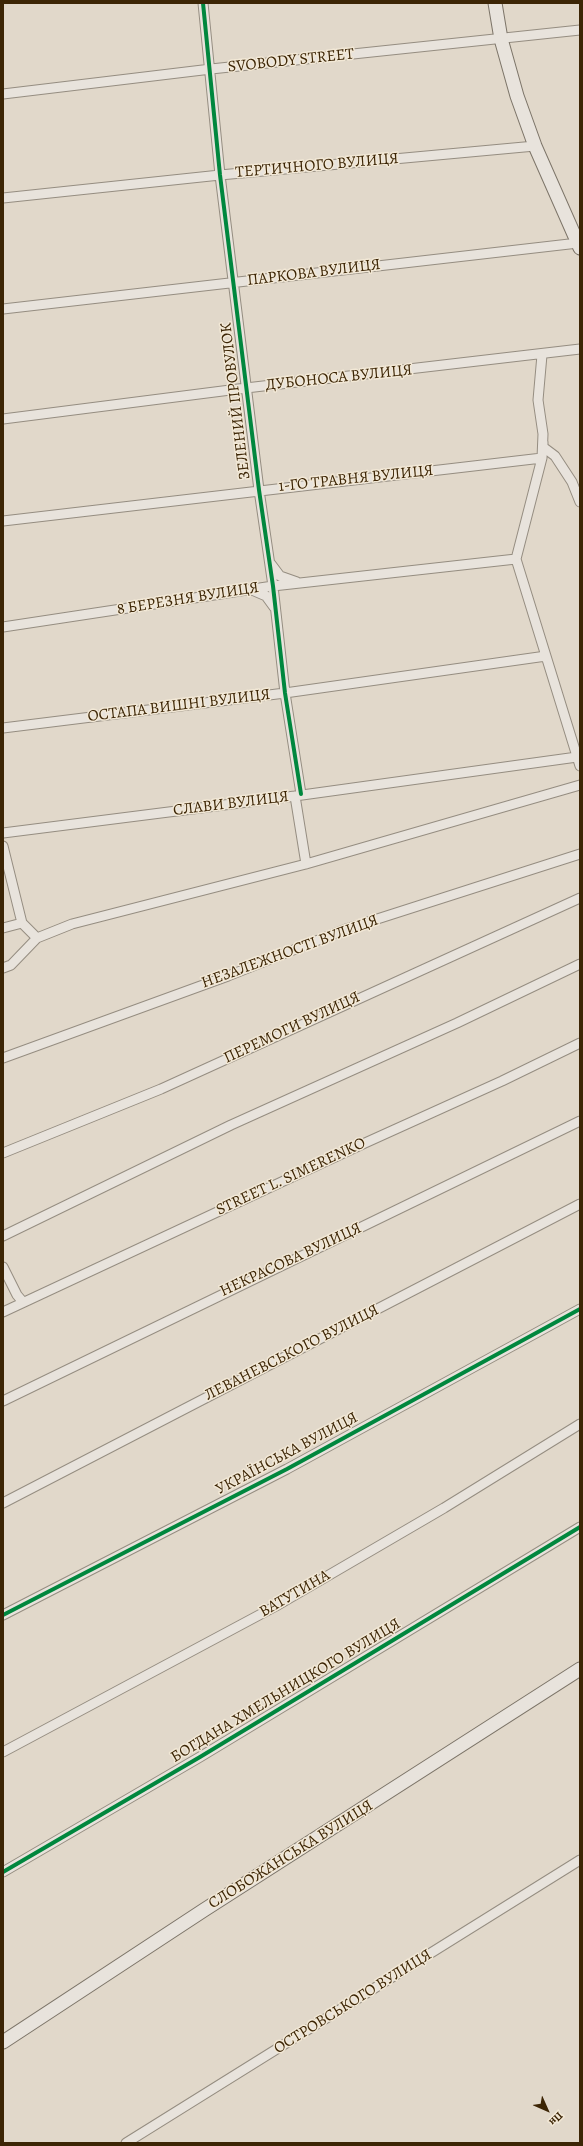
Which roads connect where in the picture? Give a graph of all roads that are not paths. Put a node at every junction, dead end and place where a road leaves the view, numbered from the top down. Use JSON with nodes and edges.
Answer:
{"nodes":[{"id":1,"x":203,"y":3,"type":"edge"},
{"id":2,"x":495,"y":3,"type":"edge"},
{"id":3,"x":580,"y":30,"type":"edge"},
{"id":4,"x":501,"y":39,"type":"junction"},
{"id":5,"x":211,"y":70,"type":"junction"},
{"id":6,"x":3,"y":94,"type":"edge"},
{"id":7,"x":535,"y":146,"type":"junction"},
{"id":8,"x":220,"y":175,"type":"junction"},
{"id":9,"x":3,"y":198,"type":"edge"},
{"id":10,"x":579,"y":245,"type":"edge"},
{"id":11,"x":234,"y":282,"type":"junction"},
{"id":12,"x":3,"y":309,"type":"edge"},
{"id":13,"x":580,"y":349,"type":"edge"},
{"id":14,"x":542,"y":355,"type":"junction"},
{"id":15,"x":246,"y":388,"type":"junction"},
{"id":16,"x":3,"y":419,"type":"edge"},
{"id":17,"x":543,"y":434,"type":"junction"},
{"id":18,"x":542,"y":458,"type":"junction"},
{"id":19,"x":259,"y":490,"type":"junction"},
{"id":20,"x":580,"y":502,"type":"edge"},
{"id":21,"x":3,"y":521,"type":"edge"},
{"id":22,"x":516,"y":559,"type":"junction"},
{"id":23,"x":269,"y":561,"type":"junction"},
{"id":24,"x":300,"y":583,"type":"junction"},
{"id":25,"x":273,"y":586,"type":"junction"},
{"id":26,"x":248,"y":589,"type":"junction"},
{"id":27,"x":275,"y":611,"type":"junction"},
{"id":28,"x":3,"y":627,"type":"edge"},
{"id":29,"x":546,"y":656,"type":"junction"},
{"id":30,"x":285,"y":693,"type":"junction"},
{"id":31,"x":3,"y":728,"type":"edge"},
{"id":32,"x":577,"y":757,"type":"junction"},
{"id":33,"x":580,"y":766,"type":"edge"},
{"id":34,"x":580,"y":785,"type":"edge"},
{"id":35,"x":298,"y":795,"type":"junction"},
{"id":36,"x":3,"y":833,"type":"edge"},
{"id":37,"x":3,"y":846,"type":"edge"},
{"id":38,"x":580,"y":854,"type":"edge"},
{"id":39,"x":306,"y":864,"type":"junction"},
{"id":40,"x":580,"y":898,"type":"edge"},
{"id":41,"x":22,"y":923,"type":"junction"},
{"id":42,"x":3,"y":928,"type":"edge"},
{"id":43,"x":37,"y":938,"type":"junction"},
{"id":44,"x":580,"y":964,"type":"edge"},
{"id":45,"x":3,"y":968,"type":"edge"},
{"id":46,"x":580,"y":1043,"type":"edge"},
{"id":47,"x":3,"y":1058,"type":"edge"},
{"id":48,"x":580,"y":1121,"type":"edge"},
{"id":49,"x":3,"y":1153,"type":"edge"},
{"id":50,"x":580,"y":1204,"type":"edge"},
{"id":51,"x":3,"y":1236,"type":"edge"},
{"id":52,"x":3,"y":1267,"type":"edge"},
{"id":53,"x":23,"y":1302,"type":"junction"},
{"id":54,"x":580,"y":1310,"type":"edge"},
{"id":55,"x":3,"y":1312,"type":"edge"},
{"id":56,"x":3,"y":1401,"type":"edge"},
{"id":57,"x":580,"y":1424,"type":"edge"},
{"id":58,"x":3,"y":1503,"type":"edge"},
{"id":59,"x":580,"y":1527,"type":"edge"},
{"id":60,"x":3,"y":1615,"type":"edge"},
{"id":61,"x":580,"y":1669,"type":"edge"},
{"id":62,"x":3,"y":1752,"type":"edge"},
{"id":63,"x":580,"y":1860,"type":"edge"},
{"id":64,"x":3,"y":1872,"type":"edge"},
{"id":65,"x":3,"y":2042,"type":"edge"},
{"id":66,"x":126,"y":2143,"type":"edge"}],
"edges":[{"from":1,"to":5,"type":"street","name":"ЗЕЛЕНИЙ ПРОВУЛОК"},
{"from":2,"to":4,"type":"main road"},
{"from":3,"to":4,"type":"street","name":"SVOBODY STREET"},
{"from":4,"to":5,"type":"street","name":"SVOBODY STREET"},
{"from":4,"to":7,"type":"main road"},
{"from":5,"to":6,"type":"street","name":"SVOBODY STREET"},
{"from":5,"to":8,"type":"street","name":"ЗЕЛЕНИЙ ПРОВУЛОК"},
{"from":7,"to":8,"type":"street","name":"ТЕРТИЧНОГО ВУЛИЦЯ"},
{"from":7,"to":10,"type":"main road"},
{"from":8,"to":9,"type":"street","name":"ТЕРТИЧНОГО ВУЛИЦЯ"},
{"from":8,"to":11,"type":"street","name":"ЗЕЛЕНИЙ ПРОВУЛОК"},
{"from":10,"to":11,"type":"street","name":"ПАРКОВА ВУЛИЦЯ"},
{"from":11,"to":12,"type":"street","name":"ПАРКОВА ВУЛИЦЯ"},
{"from":11,"to":15,"type":"street","name":"ЗЕЛЕНИЙ ПРОВУЛОК"},
{"from":13,"to":14,"type":"street","name":"ДУБОНОСА ВУЛИЦЯ"},
{"from":14,"to":15,"type":"street","name":"ДУБОНОСА ВУЛИЦЯ"},
{"from":14,"to":17,"type":"street"},
{"from":15,"to":16,"type":"street","name":"ДУБОНОСА ВУЛИЦЯ"},
{"from":15,"to":19,"type":"street","name":"ЗЕЛЕНИЙ ПРОВУЛОК"},
{"from":17,"to":18,"type":"street"},
{"from":17,"to":20,"type":"street"},
{"from":18,"to":19,"type":"street","name":"1-ГО ТРАВНЯ ВУЛИЦЯ"},
{"from":18,"to":22,"type":"street"},
{"from":19,"to":21,"type":"street","name":"1-ГО ТРАВНЯ ВУЛИЦЯ"},
{"from":19,"to":23,"type":"street","name":"ЗЕЛЕНИЙ ПРОВУЛОК"},
{"from":22,"to":24,"type":"street","name":"8 БЕРЕЗНЯ ВУЛИЦЯ"},
{"from":22,"to":29,"type":"street"},
{"from":23,"to":24,"type":"street"},
{"from":23,"to":25,"type":"street","name":"ЗЕЛЕНИЙ ПРОВУЛОК"},
{"from":24,"to":25,"type":"street","name":"8 БЕРЕЗНЯ ВУЛИЦЯ"},
{"from":25,"to":26,"type":"street","name":"8 БЕРЕЗНЯ ВУЛИЦЯ"},
{"from":25,"to":27,"type":"street","name":"ЗЕЛЕНИЙ ПРОВУЛОК"},
{"from":26,"to":27,"type":"street"},
{"from":26,"to":28,"type":"street","name":"8 БЕРЕЗНЯ ВУЛИЦЯ"},
{"from":27,"to":30,"type":"street","name":"ЗЕЛЕНИЙ ПРОВУЛОК"},
{"from":29,"to":30,"type":"street","name":"ОСТАПА ВИШНІ ВУЛИЦЯ"},
{"from":29,"to":32,"type":"street"},
{"from":30,"to":31,"type":"street","name":"ОСТАПА ВИШНІ ВУЛИЦЯ"},
{"from":30,"to":35,"type":"street","name":"ЗЕЛЕНИЙ ПРОВУЛОК"},
{"from":32,"to":33,"type":"street"},
{"from":32,"to":35,"type":"street","name":"СЛАВИ ВУЛИЦЯ"},
{"from":34,"to":39,"type":"street"},
{"from":35,"to":36,"type":"street","name":"СЛАВИ ВУЛИЦЯ"},
{"from":35,"to":39,"type":"street","name":"ЗЕЛЕНИЙ ПРОВУЛОК"},
{"from":37,"to":41,"type":"street"},
{"from":38,"to":47,"type":"street","name":"НЕЗАЛЕЖНОСТІ ВУЛИЦЯ"},
{"from":39,"to":43,"type":"street"},
{"from":40,"to":49,"type":"street","name":"ПЕРЕМОГИ ВУЛИЦЯ"},
{"from":41,"to":42,"type":"street"},
{"from":41,"to":43,"type":"street"},
{"from":43,"to":45,"type":"street"},
{"from":44,"to":51,"type":"street"},
{"from":46,"to":53,"type":"street","name":"STREET L. SIMERENKO"},
{"from":48,"to":56,"type":"street","name":"НЕКРАСОВА ВУЛИЦЯ"},
{"from":50,"to":58,"type":"street","name":"ЛЕВАНЕВСЬКОГО ВУЛИЦЯ"},
{"from":52,"to":53,"type":"street"},
{"from":53,"to":55,"type":"street","name":"STREET L. SIMERENKO"},
{"from":54,"to":60,"type":"street","name":"УКРАЇНСЬКА ВУЛИЦЯ"},
{"from":57,"to":62,"type":"street","name":"ВАТУТИНА"},
{"from":59,"to":64,"type":"street","name":"БОГДАНА ХМЕЛЬНИЦКОГО ВУЛИЦЯ"},
{"from":61,"to":65,"type":"main road","name":"СЛОБОЖАНСЬКА ВУЛИЦЯ"},
{"from":63,"to":66,"type":"street","name":"ОСТРОВСЬКОГО ВУЛИЦЯ"}]}
